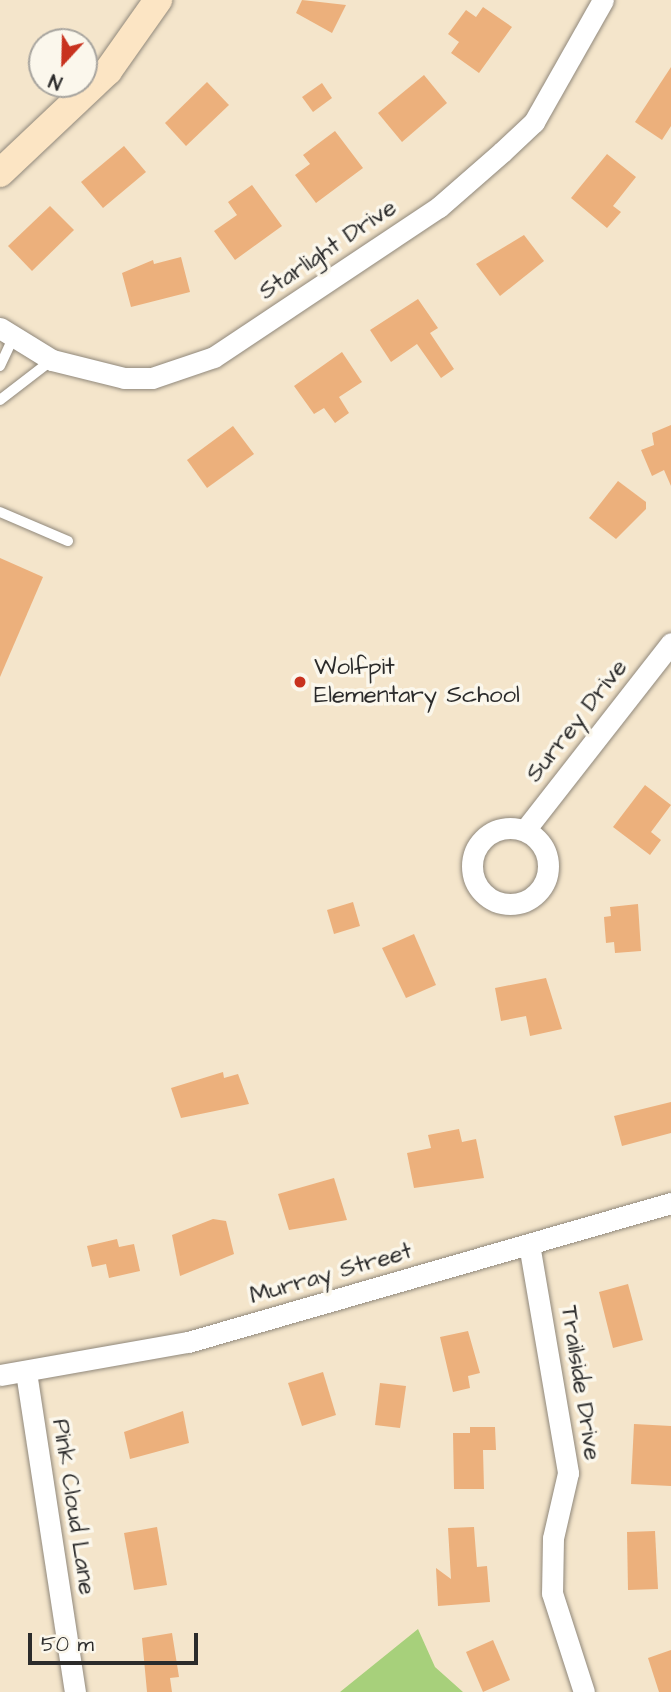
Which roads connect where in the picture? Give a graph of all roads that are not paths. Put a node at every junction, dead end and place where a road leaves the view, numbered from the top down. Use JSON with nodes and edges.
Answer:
{"nodes":[{"id":1,"x":158,"y":0,"type":"edge"},
{"id":2,"x":603,"y":0,"type":"edge"},
{"id":3,"x":0,"y":173,"type":"edge"},
{"id":4,"x":7,"y":333,"type":"edge"},
{"id":5,"x":52,"y":360,"type":"junction"},
{"id":6,"x":0,"y":366,"type":"edge"},
{"id":7,"x":0,"y":400,"type":"edge"},
{"id":8,"x":0,"y":512,"type":"edge"},
{"id":9,"x":68,"y":541,"type":"dead end"},
{"id":10,"x":671,"y":643,"type":"edge"},
{"id":11,"x":525,"y":830,"type":"dead end"},
{"id":12,"x":671,"y":1203,"type":"edge"},
{"id":13,"x":529,"y":1244,"type":"junction"},
{"id":14,"x":26,"y":1372,"type":"junction"},
{"id":15,"x":0,"y":1375,"type":"edge"},
{"id":16,"x":75,"y":1692,"type":"edge"},
{"id":17,"x":584,"y":1692,"type":"edge"}],
"edges":[{"from":1,"to":3,"type":"street"},
{"from":2,"to":5,"type":"street","name":"Starlight Drive"},
{"from":4,"to":5,"type":"street","name":"Starlight Drive"},
{"from":4,"to":6,"type":"lane"},
{"from":5,"to":7,"type":"lane"},
{"from":8,"to":9,"type":"lane"},
{"from":10,"to":11,"type":"street","name":"Surrey Drive"},
{"from":12,"to":13,"type":"street","name":"Murray Street"},
{"from":13,"to":14,"type":"street","name":"Murray Street"},
{"from":13,"to":17,"type":"street","name":"Trailside Drive"},
{"from":14,"to":15,"type":"street","name":"Murray Street"},
{"from":14,"to":16,"type":"street","name":"Pink Cloud Lane"}]}
